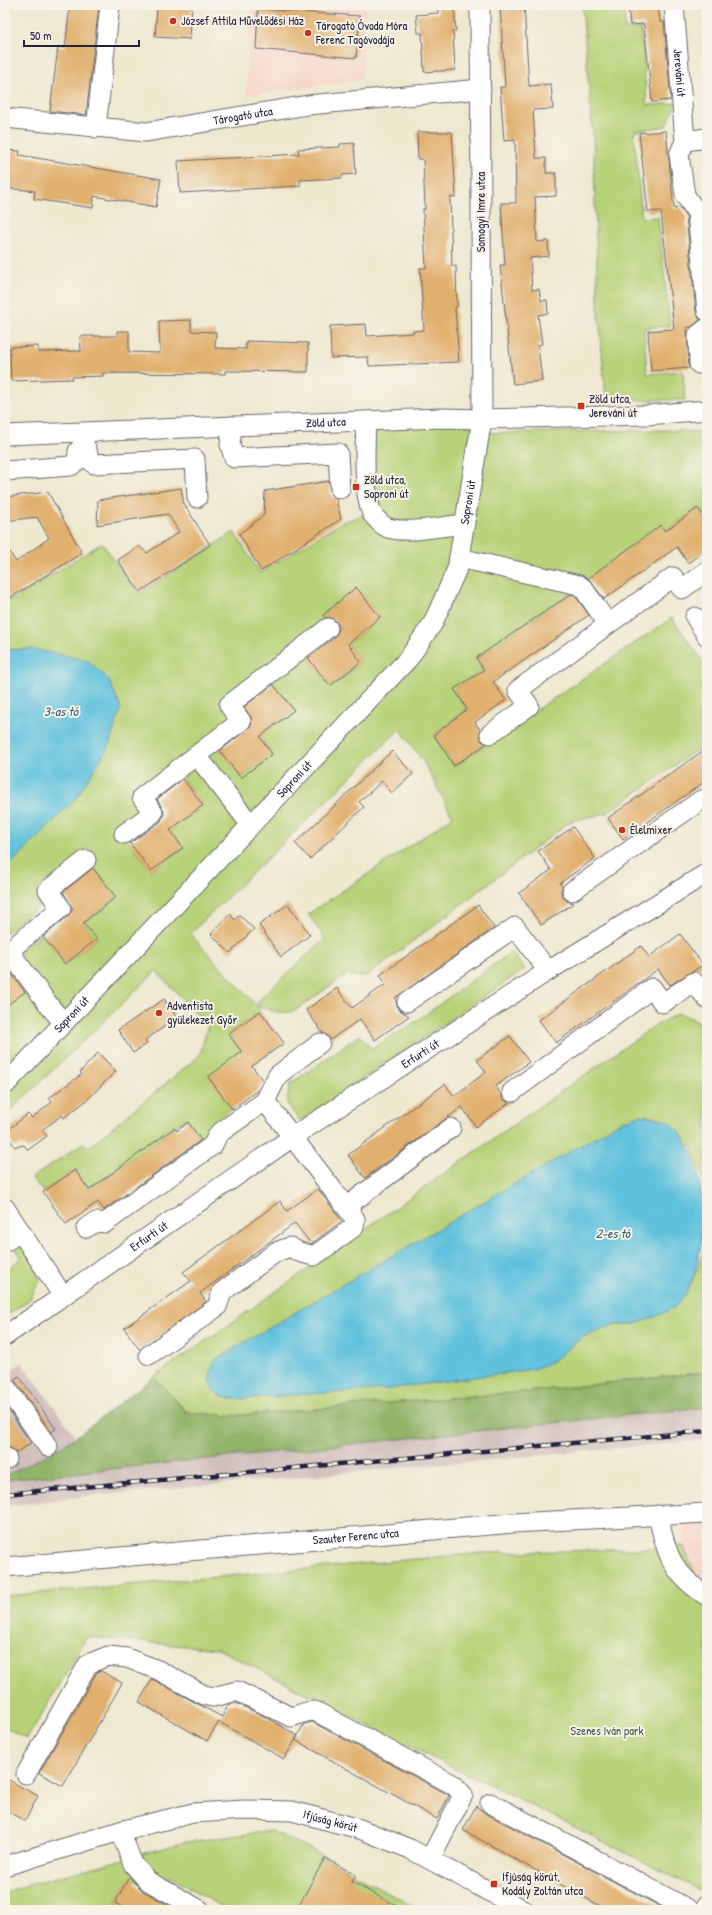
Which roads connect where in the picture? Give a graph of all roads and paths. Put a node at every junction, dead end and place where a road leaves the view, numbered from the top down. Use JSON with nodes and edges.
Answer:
{"nodes":[{"id":1,"x":110,"y":5,"type":"edge"},
{"id":2,"x":480,"y":5,"type":"edge"},
{"id":3,"x":674,"y":5,"type":"edge"},
{"id":4,"x":481,"y":89,"type":"junction"},
{"id":5,"x":5,"y":118,"type":"edge"},
{"id":6,"x":96,"y":128,"type":"junction"},
{"id":7,"x":707,"y":138,"type":"edge"},
{"id":8,"x":685,"y":141,"type":"junction"},
{"id":9,"x":707,"y":311,"type":"edge"},
{"id":10,"x":707,"y":328,"type":"edge"},
{"id":11,"x":699,"y":364,"type":"dead end"},
{"id":12,"x":707,"y":410,"type":"edge"},
{"id":13,"x":646,"y":415,"type":"junction"},
{"id":14,"x":482,"y":419,"type":"junction"},
{"id":15,"x":707,"y":420,"type":"edge"},
{"id":16,"x":366,"y":422,"type":"junction"},
{"id":17,"x":232,"y":426,"type":"junction"},
{"id":18,"x":5,"y":435,"type":"edge"},
{"id":19,"x":82,"y":439,"type":"junction"},
{"id":20,"x":5,"y":471,"type":"edge"},
{"id":21,"x":340,"y":489,"type":"dead end"},
{"id":22,"x":197,"y":498,"type":"dead end"},
{"id":23,"x":465,"y":524,"type":"junction"},
{"id":24,"x":459,"y":558,"type":"junction"},
{"id":25,"x":707,"y":571,"type":"edge"},
{"id":26,"x":695,"y":617,"type":"dead end"},
{"id":27,"x":608,"y":624,"type":"junction"},
{"id":28,"x":328,"y":628,"type":"dead end"},
{"id":29,"x":707,"y":636,"type":"edge"},
{"id":30,"x":490,"y":734,"type":"dead end"},
{"id":31,"x":197,"y":756,"type":"junction"},
{"id":32,"x":707,"y":798,"type":"edge"},
{"id":33,"x":251,"y":825,"type":"junction"},
{"id":34,"x":124,"y":834,"type":"dead end"},
{"id":35,"x":86,"y":860,"type":"dead end"},
{"id":36,"x":707,"y":873,"type":"edge"},
{"id":37,"x":572,"y":891,"type":"dead end"},
{"id":38,"x":7,"y":952,"type":"edge"},
{"id":39,"x":548,"y":971,"type":"junction"},
{"id":40,"x":707,"y":999,"type":"edge"},
{"id":41,"x":407,"y":1002,"type":"dead end"},
{"id":42,"x":64,"y":1023,"type":"junction"},
{"id":43,"x":320,"y":1043,"type":"dead end"},
{"id":44,"x":5,"y":1085,"type":"edge"},
{"id":45,"x":512,"y":1092,"type":"dead end"},
{"id":46,"x":265,"y":1101,"type":"junction"},
{"id":47,"x":451,"y":1128,"type":"dead end"},
{"id":48,"x":293,"y":1136,"type":"junction"},
{"id":49,"x":346,"y":1207,"type":"junction"},
{"id":50,"x":5,"y":1208,"type":"edge"},
{"id":51,"x":86,"y":1228,"type":"dead end"},
{"id":52,"x":12,"y":1237,"type":"edge"},
{"id":53,"x":63,"y":1296,"type":"junction"},
{"id":54,"x":5,"y":1336,"type":"edge"},
{"id":55,"x":149,"y":1355,"type":"dead end"},
{"id":56,"x":5,"y":1386,"type":"edge"},
{"id":57,"x":48,"y":1447,"type":"dead end"},
{"id":58,"x":707,"y":1513,"type":"edge"},
{"id":59,"x":658,"y":1515,"type":"junction"},
{"id":60,"x":5,"y":1567,"type":"edge"},
{"id":61,"x":707,"y":1596,"type":"edge"},
{"id":62,"x":26,"y":1774,"type":"dead end"},
{"id":63,"x":490,"y":1803,"type":"dead end"},
{"id":64,"x":120,"y":1832,"type":"junction"},
{"id":65,"x":430,"y":1859,"type":"junction"},
{"id":66,"x":5,"y":1866,"type":"edge"},
{"id":67,"x":707,"y":1905,"type":"edge"},
{"id":68,"x":200,"y":1910,"type":"edge"},
{"id":69,"x":524,"y":1910,"type":"edge"},
{"id":70,"x":690,"y":1910,"type":"edge"},
{"id":71,"x":704,"y":1910,"type":"edge"}],
"edges":[{"from":1,"to":6,"type":"street"},
{"from":2,"to":4,"type":"street","name":"Somogyi Imre utca"},
{"from":3,"to":8,"type":"street","name":"Jereváni út"},
{"from":4,"to":6,"type":"street","name":"Tárogató utca"},
{"from":4,"to":14,"type":"street","name":"Somogyi Imre utca"},
{"from":5,"to":6,"type":"street","name":"Tárogató utca"},
{"from":7,"to":8,"type":"street"},
{"from":8,"to":9,"type":"street","name":"Jereváni út"},
{"from":10,"to":11,"type":"street"},
{"from":12,"to":13,"type":"street","name":"Zöld utca"},
{"from":13,"to":14,"type":"street","name":"Zöld utca"},
{"from":13,"to":15,"type":"street","name":"Zöld utca"},
{"from":14,"to":16,"type":"street","name":"Zöld utca"},
{"from":14,"to":23,"type":"street","name":"Soproni út"},
{"from":16,"to":17,"type":"street","name":"Zöld utca"},
{"from":16,"to":23,"type":"street"},
{"from":17,"to":19,"type":"street","name":"Zöld utca"},
{"from":17,"to":21,"type":"street"},
{"from":18,"to":19,"type":"street","name":"Zöld utca"},
{"from":19,"to":20,"type":"street"},
{"from":19,"to":22,"type":"street"},
{"from":23,"to":24,"type":"street","name":"Soproni út"},
{"from":24,"to":27,"type":"street"},
{"from":24,"to":33,"type":"street","name":"Soproni út"},
{"from":25,"to":27,"type":"street"},
{"from":26,"to":29,"type":"street"},
{"from":27,"to":30,"type":"street"},
{"from":28,"to":31,"type":"street"},
{"from":31,"to":33,"type":"street"},
{"from":31,"to":34,"type":"street"},
{"from":32,"to":37,"type":"street"},
{"from":33,"to":42,"type":"street","name":"Soproni út"},
{"from":35,"to":38,"type":"street"},
{"from":36,"to":39,"type":"street","name":"Erfurti út"},
{"from":38,"to":42,"type":"street"},
{"from":39,"to":41,"type":"street"},
{"from":39,"to":48,"type":"street","name":"Erfurti út"},
{"from":40,"to":45,"type":"street"},
{"from":42,"to":44,"type":"street","name":"Soproni út"},
{"from":43,"to":46,"type":"street"},
{"from":46,"to":48,"type":"street"},
{"from":46,"to":51,"type":"street"},
{"from":47,"to":49,"type":"street"},
{"from":48,"to":49,"type":"street"},
{"from":48,"to":53,"type":"street","name":"Erfurti út"},
{"from":49,"to":55,"type":"street"},
{"from":50,"to":52,"type":"street"},
{"from":52,"to":53,"type":"street"},
{"from":53,"to":54,"type":"street","name":"Erfurti út"},
{"from":56,"to":57,"type":"street"},
{"from":58,"to":59,"type":"street","name":"Szauter Ferenc utca"},
{"from":59,"to":60,"type":"street","name":"Szauter Ferenc utca"},
{"from":59,"to":61,"type":"street"},
{"from":62,"to":65,"type":"street"},
{"from":63,"to":70,"type":"street"},
{"from":64,"to":65,"type":"street","name":"Ifjúság körút"},
{"from":64,"to":66,"type":"street","name":"Ifjúság körút"},
{"from":64,"to":68,"type":"street"},
{"from":65,"to":69,"type":"street","name":"Ifjúság körút"},
{"from":67,"to":71,"type":"street"}]}
